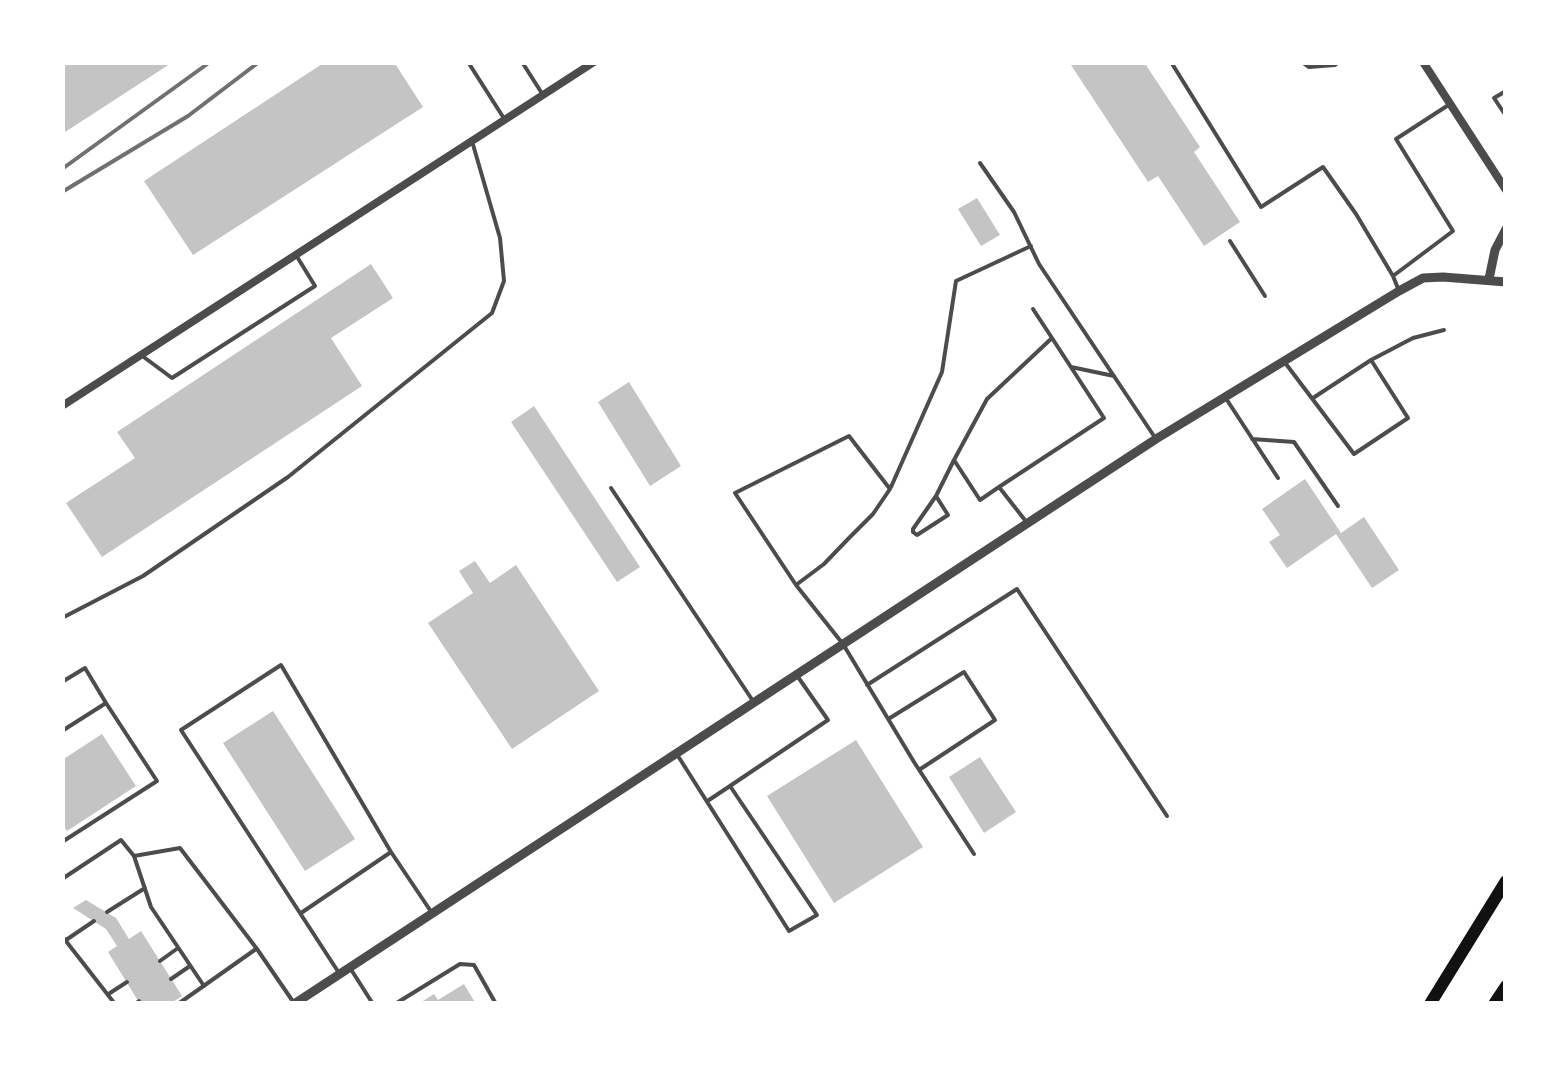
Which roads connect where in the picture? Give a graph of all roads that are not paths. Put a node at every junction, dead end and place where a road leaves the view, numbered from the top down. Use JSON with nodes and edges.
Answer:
{"nodes":[{"id":1,"x":468,"y":62,"type":"edge"},
{"id":2,"x":522,"y":62,"type":"edge"},
{"id":3,"x":594,"y":62,"type":"edge"},
{"id":4,"x":1171,"y":62,"type":"edge"},
{"id":5,"x":1302,"y":62,"type":"edge"},
{"id":6,"x":1339,"y":62,"type":"edge"},
{"id":7,"x":1423,"y":62,"type":"edge"},
{"id":8,"x":1506,"y":91,"type":"edge"},
{"id":9,"x":543,"y":96,"type":"junction"},
{"id":10,"x":1450,"y":104,"type":"junction"},
{"id":11,"x":1506,"y":116,"type":"edge"},
{"id":12,"x":505,"y":120,"type":"junction"},
{"id":13,"x":472,"y":141,"type":"junction"},
{"id":14,"x":980,"y":163,"type":"dead end"},
{"id":15,"x":1506,"y":190,"type":"edge"},
{"id":16,"x":1506,"y":230,"type":"edge"},
{"id":17,"x":1230,"y":241,"type":"dead end"},
{"id":18,"x":1030,"y":246,"type":"junction"},
{"id":19,"x":296,"y":255,"type":"junction"},
{"id":20,"x":1393,"y":276,"type":"junction"},
{"id":21,"x":1489,"y":279,"type":"junction"},
{"id":22,"x":1506,"y":282,"type":"edge"},
{"id":23,"x":1399,"y":290,"type":"junction"},
{"id":24,"x":1265,"y":296,"type":"dead end"},
{"id":25,"x":1033,"y":310,"type":"dead end"},
{"id":26,"x":1444,"y":330,"type":"dead end"},
{"id":27,"x":1052,"y":338,"type":"junction"},
{"id":28,"x":141,"y":356,"type":"junction"},
{"id":29,"x":1283,"y":360,"type":"junction"},
{"id":30,"x":1371,"y":360,"type":"junction"},
{"id":31,"x":1071,"y":367,"type":"junction"},
{"id":32,"x":1114,"y":376,"type":"junction"},
{"id":33,"x":1225,"y":397,"type":"junction"},
{"id":34,"x":1312,"y":398,"type":"junction"},
{"id":35,"x":62,"y":406,"type":"edge"},
{"id":36,"x":1156,"y":439,"type":"junction"},
{"id":37,"x":1252,"y":439,"type":"junction"},
{"id":38,"x":954,"y":460,"type":"junction"},
{"id":39,"x":1278,"y":478,"type":"dead end"},
{"id":40,"x":999,"y":487,"type":"junction"},
{"id":41,"x":611,"y":488,"type":"dead end"},
{"id":42,"x":890,"y":489,"type":"junction"},
{"id":43,"x":936,"y":496,"type":"junction"},
{"id":44,"x":1338,"y":506,"type":"dead end"},
{"id":45,"x":1028,"y":524,"type":"junction"},
{"id":46,"x":796,"y":585,"type":"junction"},
{"id":47,"x":62,"y":618,"type":"edge"},
{"id":48,"x":843,"y":644,"type":"junction"},
{"id":49,"x":796,"y":674,"type":"junction"},
{"id":50,"x":62,"y":682,"type":"edge"},
{"id":51,"x":867,"y":685,"type":"junction"},
{"id":52,"x":753,"y":701,"type":"junction"},
{"id":53,"x":106,"y":703,"type":"junction"},
{"id":54,"x":889,"y":719,"type":"junction"},
{"id":55,"x":62,"y":731,"type":"edge"},
{"id":56,"x":676,"y":752,"type":"junction"},
{"id":57,"x":919,"y":770,"type":"junction"},
{"id":58,"x":730,"y":786,"type":"junction"},
{"id":59,"x":707,"y":801,"type":"junction"},
{"id":60,"x":1167,"y":816,"type":"dead end"},
{"id":61,"x":62,"y":842,"type":"edge"},
{"id":62,"x":392,"y":852,"type":"junction"},
{"id":63,"x":974,"y":854,"type":"dead end"},
{"id":64,"x":134,"y":856,"type":"junction"},
{"id":65,"x":62,"y":879,"type":"edge"},
{"id":66,"x":1506,"y":881,"type":"edge"},
{"id":67,"x":145,"y":888,"type":"junction"},
{"id":68,"x":107,"y":912,"type":"dead end"},
{"id":69,"x":301,"y":912,"type":"junction"},
{"id":70,"x":432,"y":913,"type":"junction"},
{"id":71,"x":94,"y":921,"type":"dead end"},
{"id":72,"x":64,"y":938,"type":"edge"},
{"id":73,"x":178,"y":948,"type":"junction"},
{"id":74,"x":257,"y":948,"type":"junction"},
{"id":75,"x":160,"y":961,"type":"dead end"},
{"id":76,"x":190,"y":966,"type":"junction"},
{"id":77,"x":350,"y":966,"type":"junction"},
{"id":78,"x":340,"y":972,"type":"junction"},
{"id":79,"x":171,"y":979,"type":"dead end"},
{"id":80,"x":127,"y":982,"type":"dead end"},
{"id":81,"x":204,"y":986,"type":"junction"},
{"id":82,"x":1506,"y":986,"type":"edge"},
{"id":83,"x":108,"y":995,"type":"junction"},
{"id":84,"x":294,"y":1003,"type":"edge"},
{"id":85,"x":115,"y":1004,"type":"edge"},
{"id":86,"x":178,"y":1004,"type":"edge"},
{"id":87,"x":372,"y":1004,"type":"edge"},
{"id":88,"x":396,"y":1004,"type":"edge"},
{"id":89,"x":496,"y":1004,"type":"edge"},
{"id":90,"x":1430,"y":1004,"type":"edge"},
{"id":91,"x":1494,"y":1004,"type":"edge"}],
"edges":[{"from":1,"to":12,"type":"lane"},
{"from":2,"to":9,"type":"lane"},
{"from":3,"to":9,"type":"street"},
{"from":4,"to":20,"type":"lane"},
{"from":5,"to":6,"type":"lane"},
{"from":7,"to":10,"type":"street"},
{"from":8,"to":11,"type":"lane"},
{"from":9,"to":12,"type":"street"},
{"from":10,"to":15,"type":"street"},
{"from":10,"to":20,"type":"lane"},
{"from":12,"to":13,"type":"street"},
{"from":13,"to":19,"type":"street"},
{"from":13,"to":47,"type":"lane"},
{"from":14,"to":18,"type":"lane"},
{"from":16,"to":21,"type":"street"},
{"from":17,"to":24,"type":"lane"},
{"from":18,"to":32,"type":"lane"},
{"from":18,"to":42,"type":"lane"},
{"from":19,"to":28,"type":"street"},
{"from":19,"to":28,"type":"lane"},
{"from":20,"to":23,"type":"lane"},
{"from":21,"to":22,"type":"street"},
{"from":21,"to":23,"type":"street"},
{"from":23,"to":29,"type":"street"},
{"from":25,"to":27,"type":"lane"},
{"from":26,"to":30,"type":"lane"},
{"from":27,"to":31,"type":"lane"},
{"from":27,"to":38,"type":"lane"},
{"from":28,"to":35,"type":"street"},
{"from":29,"to":33,"type":"street"},
{"from":29,"to":34,"type":"lane"},
{"from":30,"to":34,"type":"lane"},
{"from":30,"to":34,"type":"lane"},
{"from":31,"to":32,"type":"lane"},
{"from":31,"to":40,"type":"lane"},
{"from":32,"to":36,"type":"lane"},
{"from":33,"to":36,"type":"street"},
{"from":33,"to":37,"type":"lane"},
{"from":36,"to":45,"type":"street"},
{"from":37,"to":39,"type":"lane"},
{"from":37,"to":44,"type":"lane"},
{"from":38,"to":40,"type":"lane"},
{"from":38,"to":43,"type":"lane"},
{"from":40,"to":45,"type":"lane"},
{"from":41,"to":52,"type":"lane"},
{"from":42,"to":46,"type":"lane"},
{"from":42,"to":46,"type":"lane"},
{"from":43,"to":43,"type":"lane"},
{"from":45,"to":48,"type":"street"},
{"from":46,"to":48,"type":"lane"},
{"from":48,"to":49,"type":"street"},
{"from":48,"to":51,"type":"lane"},
{"from":49,"to":52,"type":"street"},
{"from":49,"to":58,"type":"lane"},
{"from":50,"to":53,"type":"lane"},
{"from":51,"to":54,"type":"lane"},
{"from":51,"to":60,"type":"lane"},
{"from":52,"to":56,"type":"street"},
{"from":53,"to":55,"type":"lane"},
{"from":53,"to":61,"type":"lane"},
{"from":54,"to":57,"type":"lane"},
{"from":54,"to":57,"type":"lane"},
{"from":56,"to":59,"type":"lane"},
{"from":56,"to":70,"type":"street"},
{"from":57,"to":63,"type":"lane"},
{"from":58,"to":59,"type":"lane"},
{"from":58,"to":59,"type":"lane"},
{"from":62,"to":69,"type":"lane"},
{"from":62,"to":69,"type":"lane"},
{"from":62,"to":70,"type":"lane"},
{"from":64,"to":65,"type":"lane"},
{"from":64,"to":67,"type":"lane"},
{"from":64,"to":74,"type":"lane"},
{"from":66,"to":90,"type":"highway"},
{"from":67,"to":68,"type":"lane"},
{"from":67,"to":73,"type":"lane"},
{"from":69,"to":78,"type":"lane"},
{"from":70,"to":77,"type":"street"},
{"from":71,"to":72,"type":"lane"},
{"from":72,"to":83,"type":"lane"},
{"from":73,"to":75,"type":"lane"},
{"from":73,"to":76,"type":"lane"},
{"from":74,"to":81,"type":"lane"},
{"from":74,"to":84,"type":"lane"},
{"from":76,"to":79,"type":"lane"},
{"from":76,"to":81,"type":"lane"},
{"from":77,"to":78,"type":"street"},
{"from":77,"to":87,"type":"lane"},
{"from":78,"to":84,"type":"street"},
{"from":80,"to":83,"type":"lane"},
{"from":81,"to":86,"type":"lane"},
{"from":82,"to":91,"type":"highway"},
{"from":83,"to":85,"type":"lane"},
{"from":88,"to":89,"type":"lane"}]}
